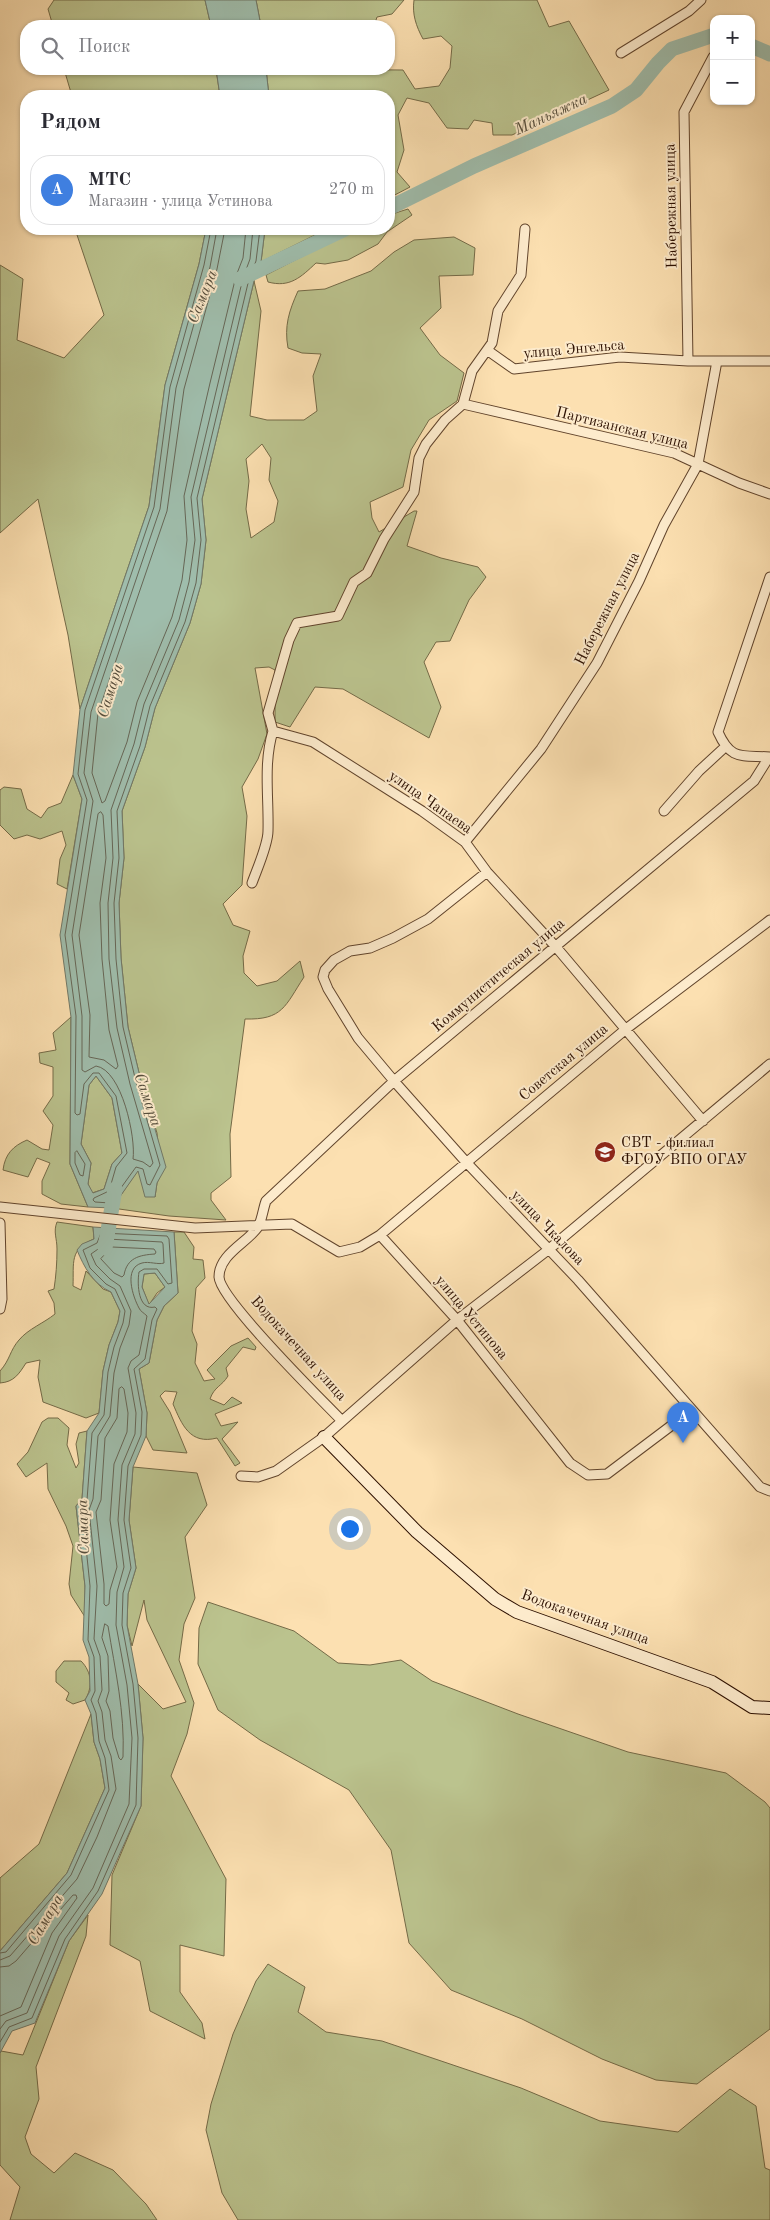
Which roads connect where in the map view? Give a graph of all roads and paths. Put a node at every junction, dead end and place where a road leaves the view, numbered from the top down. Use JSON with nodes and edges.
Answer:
{"nodes":[{"id":1,"x":701,"y":0,"type":"edge"},
{"id":2,"x":621,"y":53,"type":"dead end"},
{"id":3,"x":711,"y":60,"type":"edge"},
{"id":4,"x":525,"y":230,"type":"dead end"},
{"id":5,"x":487,"y":350,"type":"junction"},
{"id":6,"x":717,"y":360,"type":"junction"},
{"id":7,"x":770,"y":360,"type":"edge"},
{"id":8,"x":688,"y":361,"type":"junction"},
{"id":9,"x":463,"y":404,"type":"junction"},
{"id":10,"x":698,"y":464,"type":"junction"},
{"id":11,"x":770,"y":494,"type":"edge"},
{"id":12,"x":770,"y":577,"type":"edge"},
{"id":13,"x":273,"y":731,"type":"junction"},
{"id":14,"x":725,"y":747,"type":"junction"},
{"id":15,"x":769,"y":757,"type":"edge"},
{"id":16,"x":664,"y":811,"type":"dead end"},
{"id":17,"x":466,"y":842,"type":"junction"},
{"id":18,"x":487,"y":872,"type":"junction"},
{"id":19,"x":252,"y":883,"type":"dead end"},
{"id":20,"x":770,"y":920,"type":"edge"},
{"id":21,"x":556,"y":947,"type":"junction"},
{"id":22,"x":626,"y":1029,"type":"junction"},
{"id":23,"x":770,"y":1064,"type":"edge"},
{"id":24,"x":394,"y":1081,"type":"junction"},
{"id":25,"x":704,"y":1120,"type":"junction"},
{"id":26,"x":466,"y":1162,"type":"junction"},
{"id":27,"x":0,"y":1206,"type":"edge"},
{"id":28,"x":0,"y":1224,"type":"edge"},
{"id":29,"x":258,"y":1226,"type":"junction"},
{"id":30,"x":380,"y":1234,"type":"junction"},
{"id":31,"x":548,"y":1250,"type":"junction"},
{"id":32,"x":0,"y":1309,"type":"edge"},
{"id":33,"x":457,"y":1320,"type":"junction"},
{"id":34,"x":692,"y":1410,"type":"junction"},
{"id":35,"x":342,"y":1420,"type":"junction"},
{"id":36,"x":324,"y":1437,"type":"junction"},
{"id":37,"x":241,"y":1476,"type":"dead end"},
{"id":38,"x":770,"y":1491,"type":"edge"},
{"id":39,"x":770,"y":1708,"type":"edge"}],
"edges":[{"from":1,"to":2,"type":"street"},
{"from":3,"to":8,"type":"street","name":"Набережная улица"},
{"from":4,"to":5,"type":"street"},
{"from":5,"to":8,"type":"street","name":"улица Энгельса"},
{"from":5,"to":9,"type":"street"},
{"from":6,"to":7,"type":"street","name":"улица Энгельса"},
{"from":6,"to":8,"type":"street","name":"улица Энгельса"},
{"from":6,"to":10,"type":"street","name":"Набережная улица"},
{"from":9,"to":10,"type":"street","name":"Партизанская улица"},
{"from":9,"to":13,"type":"street"},
{"from":10,"to":11,"type":"street","name":"Партизанская улица"},
{"from":10,"to":17,"type":"street","name":"Набережная улица"},
{"from":12,"to":14,"type":"street"},
{"from":13,"to":17,"type":"street","name":"улица Чапаева"},
{"from":13,"to":19,"type":"street"},
{"from":14,"to":15,"type":"street"},
{"from":14,"to":16,"type":"street"},
{"from":15,"to":21,"type":"street","name":"Коммунистическая улица"},
{"from":17,"to":18,"type":"street","name":"улица Чапаева"},
{"from":18,"to":21,"type":"street","name":"улица Чапаева"},
{"from":18,"to":24,"type":"street","name":"улица Чкалова"},
{"from":20,"to":22,"type":"street","name":"Советская улица"},
{"from":21,"to":22,"type":"street","name":"улица Чапаева"},
{"from":21,"to":24,"type":"street","name":"Коммунистическая улица"},
{"from":22,"to":25,"type":"street","name":"улица Чапаева"},
{"from":22,"to":26,"type":"street","name":"Советская улица"},
{"from":23,"to":25,"type":"street"},
{"from":24,"to":26,"type":"street","name":"улица Чкалова"},
{"from":24,"to":29,"type":"street","name":"Коммунистическая улица"},
{"from":25,"to":31,"type":"street"},
{"from":26,"to":30,"type":"street","name":"Советская улица"},
{"from":26,"to":31,"type":"street","name":"улица Чкалова"},
{"from":27,"to":29,"type":"street"},
{"from":28,"to":32,"type":"street"},
{"from":29,"to":30,"type":"street"},
{"from":29,"to":35,"type":"street","name":"Водокачечная улица"},
{"from":30,"to":33,"type":"street","name":"улица Устинова"},
{"from":31,"to":33,"type":"street"},
{"from":31,"to":34,"type":"street","name":"улица Чкалова"},
{"from":33,"to":34,"type":"street","name":"улица Устинова"},
{"from":33,"to":35,"type":"street"},
{"from":34,"to":38,"type":"street","name":"улица Чкалова"},
{"from":35,"to":36,"type":"street"},
{"from":36,"to":37,"type":"street"},
{"from":36,"to":39,"type":"street","name":"Водокачечная улица"}]}
